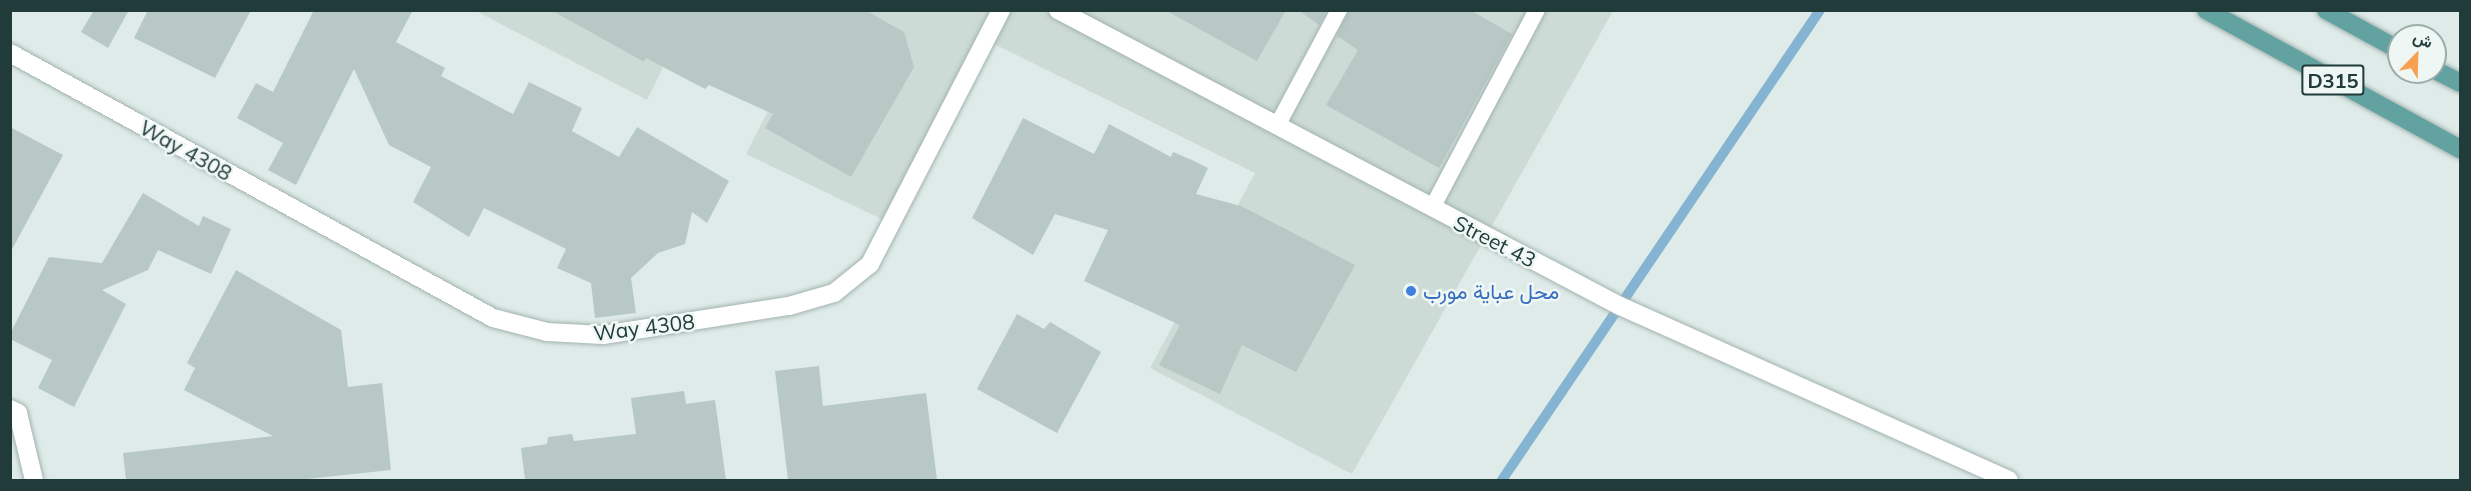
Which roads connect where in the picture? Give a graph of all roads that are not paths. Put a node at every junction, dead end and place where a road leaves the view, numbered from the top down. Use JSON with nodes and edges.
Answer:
{"nodes":[{"id":1,"x":1001,"y":10,"type":"edge"},
{"id":2,"x":1058,"y":10,"type":"edge"},
{"id":3,"x":1339,"y":10,"type":"edge"},
{"id":4,"x":1537,"y":10,"type":"edge"},
{"id":5,"x":2206,"y":10,"type":"edge"},
{"id":6,"x":2326,"y":10,"type":"edge"},
{"id":7,"x":2387,"y":43,"type":"edge"},
{"id":8,"x":10,"y":53,"type":"edge"},
{"id":9,"x":1277,"y":126,"type":"junction"},
{"id":10,"x":2460,"y":149,"type":"edge"},
{"id":11,"x":1432,"y":208,"type":"junction"},
{"id":12,"x":10,"y":409,"type":"edge"},
{"id":13,"x":34,"y":480,"type":"edge"},
{"id":14,"x":2009,"y":480,"type":"edge"}],
"edges":[{"from":1,"to":8,"type":"street","name":"Way 4308"},
{"from":2,"to":9,"type":"street","name":"Street 43"},
{"from":3,"to":9,"type":"lane"},
{"from":4,"to":11,"type":"lane"},
{"from":5,"to":10,"type":"main road","number":"D315"},
{"from":6,"to":7,"type":"main road","number":"D315"},
{"from":9,"to":11,"type":"street","name":"Street 43"},
{"from":11,"to":14,"type":"street","name":"Street 43"},
{"from":12,"to":13,"type":"street"}]}
